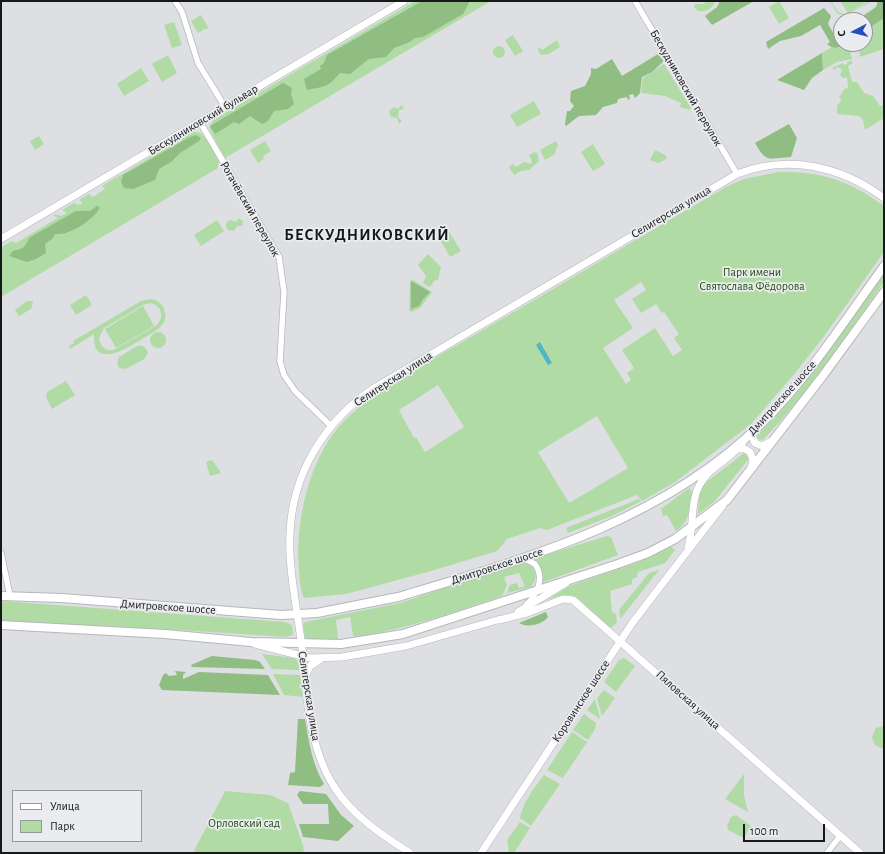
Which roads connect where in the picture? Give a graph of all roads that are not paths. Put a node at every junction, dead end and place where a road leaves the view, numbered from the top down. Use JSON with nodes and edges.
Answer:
{"nodes":[{"id":1,"x":175,"y":1,"type":"edge"},
{"id":2,"x":404,"y":1,"type":"edge"},
{"id":3,"x":635,"y":1,"type":"edge"},
{"id":4,"x":225,"y":107,"type":"junction"},
{"id":5,"x":200,"y":122,"type":"junction"},
{"id":6,"x":737,"y":174,"type":"junction"},
{"id":7,"x":884,"y":198,"type":"edge"},
{"id":8,"x":1,"y":239,"type":"edge"},
{"id":9,"x":884,"y":266,"type":"edge"},
{"id":10,"x":884,"y":292,"type":"edge"},
{"id":11,"x":331,"y":426,"type":"junction"},
{"id":12,"x":756,"y":428,"type":"junction"},
{"id":13,"x":747,"y":437,"type":"junction"},
{"id":14,"x":774,"y":439,"type":"junction"},
{"id":15,"x":739,"y":449,"type":"junction"},
{"id":16,"x":730,"y":451,"type":"junction"},
{"id":17,"x":751,"y":468,"type":"junction"},
{"id":18,"x":727,"y":500,"type":"junction"},
{"id":19,"x":692,"y":528,"type":"junction"},
{"id":20,"x":1,"y":553,"type":"edge"},
{"id":21,"x":685,"y":553,"type":"junction"},
{"id":22,"x":516,"y":559,"type":"junction"},
{"id":23,"x":575,"y":578,"type":"junction"},
{"id":24,"x":537,"y":591,"type":"junction"},
{"id":25,"x":1,"y":596,"type":"edge"},
{"id":26,"x":10,"y":596,"type":"junction"},
{"id":27,"x":520,"y":611,"type":"junction"},
{"id":28,"x":297,"y":614,"type":"junction"},
{"id":29,"x":499,"y":620,"type":"junction"},
{"id":30,"x":1,"y":626,"type":"edge"},
{"id":31,"x":620,"y":640,"type":"junction"},
{"id":32,"x":251,"y":642,"type":"junction"},
{"id":33,"x":301,"y":644,"type":"junction"},
{"id":34,"x":302,"y":656,"type":"junction"},
{"id":35,"x":322,"y":658,"type":"junction"},
{"id":36,"x":305,"y":677,"type":"junction"},
{"id":37,"x":840,"y":836,"type":"junction"},
{"id":38,"x":410,"y":853,"type":"edge"},
{"id":39,"x":481,"y":853,"type":"edge"},
{"id":40,"x":828,"y":853,"type":"edge"},
{"id":41,"x":860,"y":853,"type":"edge"}],
"edges":[{"from":1,"to":4,"type":"street"},
{"from":2,"to":4,"type":"street","name":"Бескудниковский бульвар"},
{"from":3,"to":6,"type":"street","name":"Бескудниковский переулок"},
{"from":4,"to":5,"type":"street","name":"Бескудниковский бульвар"},
{"from":5,"to":8,"type":"street","name":"Бескудниковский бульвар"},
{"from":5,"to":11,"type":"street","name":"Рогачёвский переулок"},
{"from":6,"to":7,"type":"street","name":"Селигерская улица"},
{"from":6,"to":11,"type":"street","name":"Селигерская улица"},
{"from":9,"to":12,"type":"main road","name":"Дмитровское шоссе"},
{"from":10,"to":14,"type":"main road","name":"Дмитровское шоссе"},
{"from":11,"to":28,"type":"street","name":"Селигерская улица"},
{"from":12,"to":13,"type":"main road","name":"Дмитровское шоссе"},
{"from":12,"to":14,"type":"street"},
{"from":13,"to":15,"type":"street"},
{"from":13,"to":16,"type":"main road","name":"Дмитровское шоссе"},
{"from":14,"to":17,"type":"main road","name":"Дмитровское шоссе"},
{"from":15,"to":16,"type":"street"},
{"from":15,"to":17,"type":"street"},
{"from":15,"to":19,"type":"street"},
{"from":16,"to":22,"type":"main road","name":"Дмитровское шоссе"},
{"from":17,"to":18,"type":"main road","name":"Дмитровское шоссе"},
{"from":18,"to":19,"type":"main road","name":"Дмитровское шоссе"},
{"from":18,"to":21,"type":"street","name":"Коровинское шоссе"},
{"from":19,"to":21,"type":"street","name":"Коровинское шоссе"},
{"from":19,"to":23,"type":"main road","name":"Дмитровское шоссе"},
{"from":20,"to":26,"type":"street"},
{"from":21,"to":31,"type":"street","name":"Коровинское шоссе"},
{"from":22,"to":24,"type":"street"},
{"from":22,"to":28,"type":"main road","name":"Дмитровское шоссе"},
{"from":23,"to":24,"type":"main road","name":"Дмитровское шоссе"},
{"from":23,"to":27,"type":"street"},
{"from":24,"to":27,"type":"street"},
{"from":24,"to":33,"type":"main road","name":"Дмитровское шоссе"},
{"from":25,"to":26,"type":"main road","name":"Дмитровское шоссе"},
{"from":26,"to":28,"type":"main road","name":"Дмитровское шоссе"},
{"from":27,"to":29,"type":"street"},
{"from":28,"to":33,"type":"street","name":"Селигерская улица"},
{"from":29,"to":31,"type":"street","name":"Пяловская улица"},
{"from":29,"to":35,"type":"street"},
{"from":30,"to":32,"type":"main road","name":"Дмитровское шоссе"},
{"from":31,"to":37,"type":"street","name":"Пяловская улица"},
{"from":31,"to":39,"type":"street","name":"Коровинское шоссе"},
{"from":32,"to":33,"type":"main road","name":"Дмитровское шоссе"},
{"from":32,"to":34,"type":"street"},
{"from":33,"to":34,"type":"street","name":"Селигерская улица"},
{"from":34,"to":35,"type":"street"},
{"from":34,"to":36,"type":"street","name":"Селигерская улица"},
{"from":35,"to":36,"type":"street"},
{"from":36,"to":38,"type":"street","name":"Селигерская улица"},
{"from":37,"to":40,"type":"street"},
{"from":37,"to":41,"type":"street","name":"Пяловская улица"}]}
